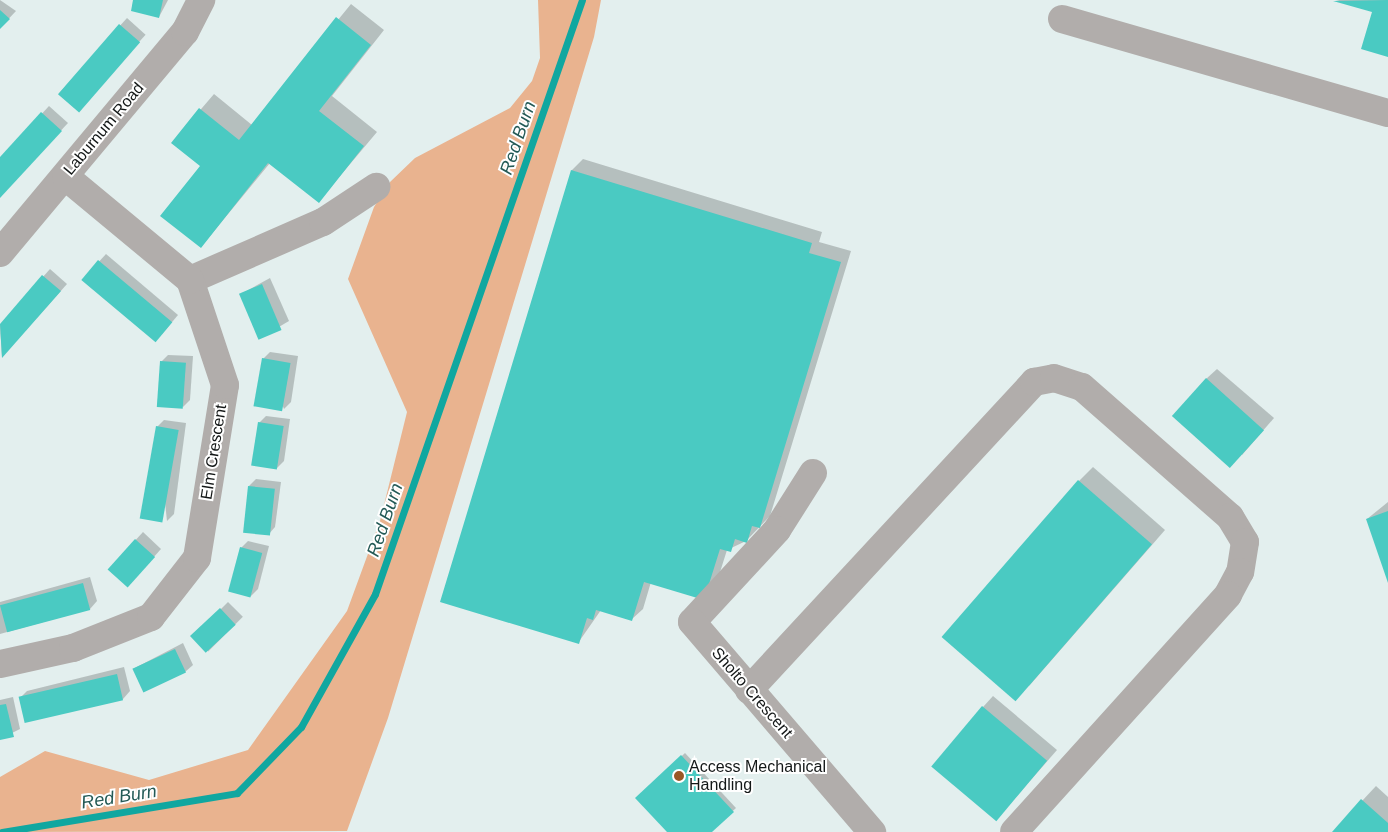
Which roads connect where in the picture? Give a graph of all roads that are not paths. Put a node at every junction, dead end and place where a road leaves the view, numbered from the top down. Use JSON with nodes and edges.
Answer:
{"nodes":[{"id":1,"x":201,"y":0,"type":"edge"},
{"id":2,"x":1062,"y":19,"type":"dead end"},
{"id":3,"x":1388,"y":113,"type":"edge"},
{"id":4,"x":66,"y":176,"type":"junction"},
{"id":5,"x":376,"y":187,"type":"dead end"},
{"id":6,"x":0,"y":253,"type":"edge"},
{"id":7,"x":190,"y":280,"type":"junction"},
{"id":8,"x":813,"y":473,"type":"dead end"},
{"id":9,"x":0,"y":664,"type":"edge"},
{"id":10,"x":749,"y":690,"type":"junction"},
{"id":11,"x":872,"y":832,"type":"edge"},
{"id":12,"x":1014,"y":832,"type":"edge"}],
"edges":[{"from":1,"to":4,"type":"street","name":"Laburnum Road"},
{"from":2,"to":3,"type":"street"},
{"from":4,"to":6,"type":"street","name":"Laburnum Road"},
{"from":4,"to":7,"type":"street"},
{"from":5,"to":7,"type":"street"},
{"from":7,"to":9,"type":"street","name":"Elm Crescent"},
{"from":8,"to":10,"type":"street","name":"Sholto Crescent"},
{"from":10,"to":11,"type":"street","name":"Sholto Crescent"},
{"from":10,"to":12,"type":"street"}]}
